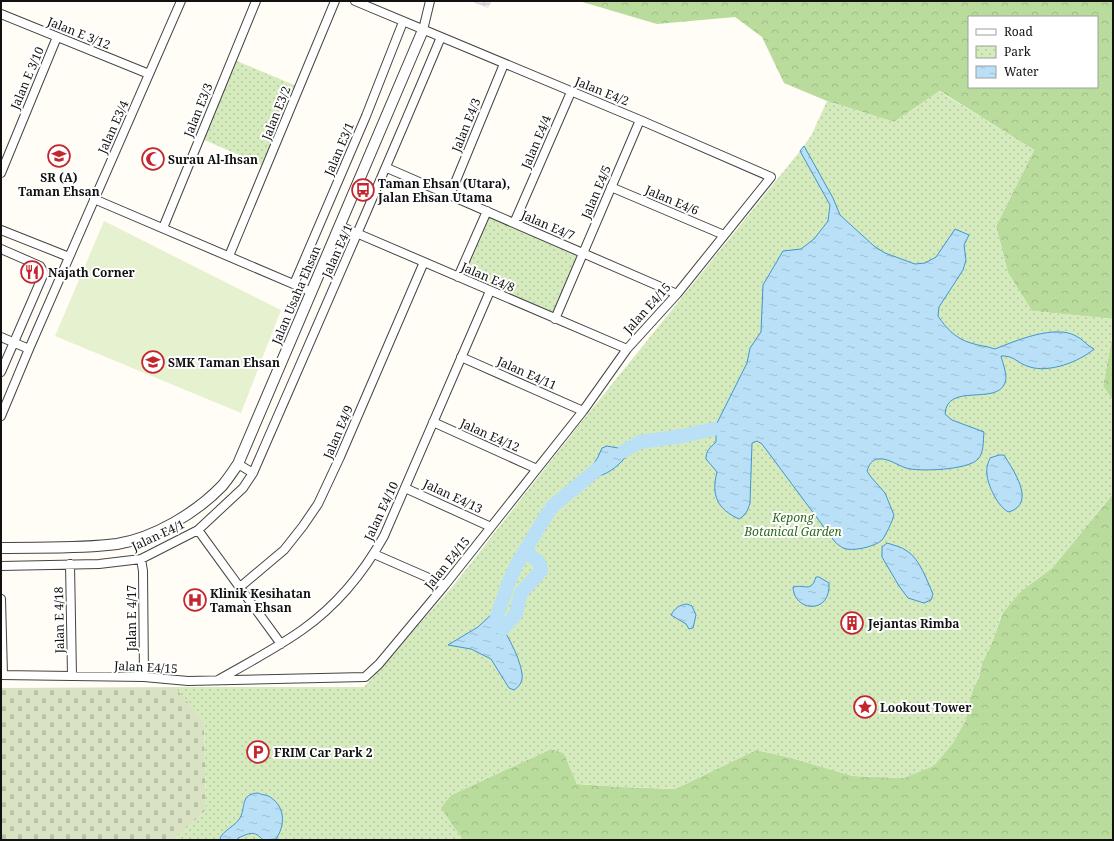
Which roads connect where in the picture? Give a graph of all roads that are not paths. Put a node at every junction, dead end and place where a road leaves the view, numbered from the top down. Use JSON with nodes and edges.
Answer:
{"nodes":[{"id":1,"x":181,"y":1,"type":"edge"},
{"id":2,"x":256,"y":1,"type":"edge"},
{"id":3,"x":335,"y":1,"type":"edge"},
{"id":4,"x":354,"y":1,"type":"edge"},
{"id":5,"x":430,"y":1,"type":"edge"},
{"id":6,"x":1,"y":14,"type":"edge"},
{"id":7,"x":403,"y":22,"type":"junction"},
{"id":8,"x":423,"y":30,"type":"junction"},
{"id":9,"x":58,"y":37,"type":"junction"},
{"id":10,"x":440,"y":37,"type":"junction"},
{"id":11,"x":504,"y":64,"type":"junction"},
{"id":12,"x":149,"y":74,"type":"junction"},
{"id":13,"x":571,"y":92,"type":"junction"},
{"id":14,"x":640,"y":120,"type":"junction"},
{"id":15,"x":387,"y":168,"type":"junction"},
{"id":16,"x":1,"y":173,"type":"edge"},
{"id":17,"x":771,"y":176,"type":"joint"},
{"id":18,"x":611,"y":187,"type":"junction"},
{"id":19,"x":450,"y":195,"type":"junction"},
{"id":20,"x":94,"y":199,"type":"junction"},
{"id":21,"x":487,"y":211,"type":"junction"},
{"id":22,"x":514,"y":223,"type":"junction"},
{"id":23,"x":340,"y":226,"type":"junction"},
{"id":24,"x":163,"y":228,"type":"junction"},
{"id":25,"x":1,"y":230,"type":"edge"},
{"id":26,"x":358,"y":234,"type":"junction"},
{"id":27,"x":724,"y":235,"type":"junction"},
{"id":28,"x":1,"y":249,"type":"edge"},
{"id":29,"x":583,"y":253,"type":"junction"},
{"id":30,"x":229,"y":256,"type":"junction"},
{"id":31,"x":69,"y":257,"type":"junction"},
{"id":32,"x":424,"y":262,"type":"junction"},
{"id":33,"x":458,"y":277,"type":"junction"},
{"id":34,"x":294,"y":284,"type":"junction"},
{"id":35,"x":490,"y":291,"type":"junction"},
{"id":36,"x":312,"y":292,"type":"junction"},
{"id":37,"x":677,"y":294,"type":"junction"},
{"id":38,"x":555,"y":319,"type":"junction"},
{"id":39,"x":1,"y":337,"type":"edge"},
{"id":40,"x":14,"y":342,"type":"junction"},
{"id":41,"x":29,"y":349,"type":"junction"},
{"id":42,"x":627,"y":350,"type":"junction"},
{"id":43,"x":461,"y":357,"type":"junction"},
{"id":44,"x":1,"y":372,"type":"edge"},
{"id":45,"x":584,"y":411,"type":"junction"},
{"id":46,"x":1,"y":416,"type":"edge"},
{"id":47,"x":433,"y":422,"type":"junction"},
{"id":48,"x":238,"y":464,"type":"junction"},
{"id":49,"x":537,"y":470,"type":"junction"},
{"id":50,"x":253,"y":473,"type":"junction"},
{"id":51,"x":405,"y":488,"type":"junction"},
{"id":52,"x":491,"y":527,"type":"junction"},
{"id":53,"x":198,"y":530,"type":"junction"},
{"id":54,"x":1,"y":548,"type":"edge"},
{"id":55,"x":374,"y":554,"type":"junction"},
{"id":56,"x":141,"y":559,"type":"junction"},
{"id":57,"x":70,"y":564,"type":"junction"},
{"id":58,"x":1,"y":566,"type":"edge"},
{"id":59,"x":444,"y":585,"type":"junction"},
{"id":60,"x":240,"y":587,"type":"junction"},
{"id":61,"x":1,"y":599,"type":"edge"},
{"id":62,"x":281,"y":644,"type":"junction"},
{"id":63,"x":2,"y":675,"type":"edge"},
{"id":64,"x":72,"y":676,"type":"junction"},
{"id":65,"x":144,"y":677,"type":"junction"},
{"id":66,"x":217,"y":681,"type":"junction"}],
"edges":[{"from":1,"to":12,"type":"street","name":"Jalan E3/4"},
{"from":2,"to":24,"type":"street","name":"Jalan E3/3"},
{"from":3,"to":30,"type":"street","name":"Jalan E3/2"},
{"from":4,"to":7,"type":"street","name":"Jalan E4/2"},
{"from":5,"to":8,"type":"street","name":"Jalan Usaha Ehsan"},
{"from":6,"to":9,"type":"street","name":"Jalan E 3/12"},
{"from":7,"to":8,"type":"street","name":"Jalan E4/2"},
{"from":7,"to":34,"type":"street","name":"Jalan E3/1"},
{"from":8,"to":10,"type":"street","name":"Jalan E4/2"},
{"from":8,"to":23,"type":"street","name":"Jalan Usaha Ehsan"},
{"from":9,"to":12,"type":"street","name":"Jalan E 3/12"},
{"from":9,"to":16,"type":"street","name":"Jalan E 3/10"},
{"from":10,"to":11,"type":"street","name":"Jalan E4/2"},
{"from":10,"to":15,"type":"street","name":"Jalan E4/1"},
{"from":11,"to":13,"type":"street","name":"Jalan E4/2"},
{"from":11,"to":19,"type":"street","name":"Jalan E4/3"},
{"from":12,"to":20,"type":"street","name":"Jalan E3/4"},
{"from":13,"to":14,"type":"street","name":"Jalan E4/2"},
{"from":13,"to":22,"type":"street","name":"Jalan E4/4"},
{"from":14,"to":17,"type":"street","name":"Jalan E4/2"},
{"from":14,"to":18,"type":"street","name":"Jalan E4/5"},
{"from":15,"to":19,"type":"street","name":"Jalan E4/7"},
{"from":15,"to":26,"type":"street","name":"Jalan E4/1"},
{"from":17,"to":27,"type":"street","name":"Jalan E4/15"},
{"from":18,"to":27,"type":"street","name":"Jalan E4/6"},
{"from":18,"to":29,"type":"street","name":"Jalan E4/5"},
{"from":19,"to":21,"type":"street","name":"Jalan E4/7"},
{"from":20,"to":24,"type":"street"},
{"from":20,"to":31,"type":"street","name":"Jalan E3/4"},
{"from":21,"to":22,"type":"street","name":"Jalan E4/7"},
{"from":21,"to":33,"type":"street"},
{"from":22,"to":29,"type":"street","name":"Jalan E4/7"},
{"from":23,"to":26,"type":"street","name":"Jalan E4/8"},
{"from":23,"to":36,"type":"street","name":"Jalan Usaha Ehsan"},
{"from":24,"to":30,"type":"street"},
{"from":25,"to":31,"type":"street"},
{"from":26,"to":32,"type":"street","name":"Jalan E4/8"},
{"from":26,"to":50,"type":"street","name":"Jalan E4/1"},
{"from":27,"to":37,"type":"street","name":"Jalan E4/15"},
{"from":28,"to":40,"type":"street"},
{"from":29,"to":37,"type":"street","name":"Jalan E4/7"},
{"from":29,"to":38,"type":"street","name":"Jalan E4/5"},
{"from":30,"to":34,"type":"street"},
{"from":31,"to":41,"type":"street","name":"Jalan E3/4"},
{"from":32,"to":33,"type":"street","name":"Jalan E4/8"},
{"from":32,"to":60,"type":"street","name":"Jalan E4/9"},
{"from":33,"to":35,"type":"street","name":"Jalan E4/8"},
{"from":34,"to":36,"type":"street"},
{"from":35,"to":38,"type":"street","name":"Jalan E4/8"},
{"from":35,"to":43,"type":"street","name":"Jalan E4/10"},
{"from":36,"to":48,"type":"street","name":"Jalan Usaha Ehsan"},
{"from":37,"to":42,"type":"street","name":"Jalan E4/15"},
{"from":38,"to":42,"type":"street","name":"Jalan E4/8"},
{"from":39,"to":40,"type":"street"},
{"from":40,"to":41,"type":"street"},
{"from":40,"to":44,"type":"street"},
{"from":41,"to":46,"type":"street","name":"Jalan E3/4"},
{"from":42,"to":45,"type":"street","name":"Jalan E4/15"},
{"from":43,"to":45,"type":"street","name":"Jalan E4/11"},
{"from":43,"to":47,"type":"street","name":"Jalan E4/10"},
{"from":45,"to":49,"type":"street","name":"Jalan E4/15"},
{"from":47,"to":49,"type":"street","name":"Jalan E4/12"},
{"from":47,"to":51,"type":"street","name":"Jalan E4/10"},
{"from":48,"to":50,"type":"street"},
{"from":48,"to":54,"type":"street","name":"Jalan Usaha Ehsan"},
{"from":49,"to":52,"type":"street","name":"Jalan E4/15"},
{"from":50,"to":53,"type":"street","name":"Jalan E4/1"},
{"from":51,"to":52,"type":"street","name":"Jalan E4/13"},
{"from":51,"to":55,"type":"street","name":"Jalan E4/10"},
{"from":52,"to":59,"type":"street","name":"Jalan E4/15"},
{"from":53,"to":56,"type":"street","name":"Jalan E4/1"},
{"from":53,"to":60,"type":"street"},
{"from":55,"to":59,"type":"street"},
{"from":55,"to":62,"type":"street","name":"Jalan E4/10"},
{"from":56,"to":57,"type":"street","name":"Jalan E4/1"},
{"from":56,"to":65,"type":"street","name":"Jalan E 4/17"},
{"from":57,"to":58,"type":"street","name":"Jalan E4/1"},
{"from":57,"to":64,"type":"street","name":"Jalan E 4/18"},
{"from":59,"to":66,"type":"street","name":"Jalan E4/15"},
{"from":60,"to":62,"type":"street"},
{"from":61,"to":63,"type":"street"},
{"from":62,"to":66,"type":"street","name":"Jalan E4/10"},
{"from":63,"to":64,"type":"street","name":"Jalan E4/15"},
{"from":64,"to":65,"type":"street","name":"Jalan E4/15"},
{"from":65,"to":66,"type":"street","name":"Jalan E4/15"}]}
